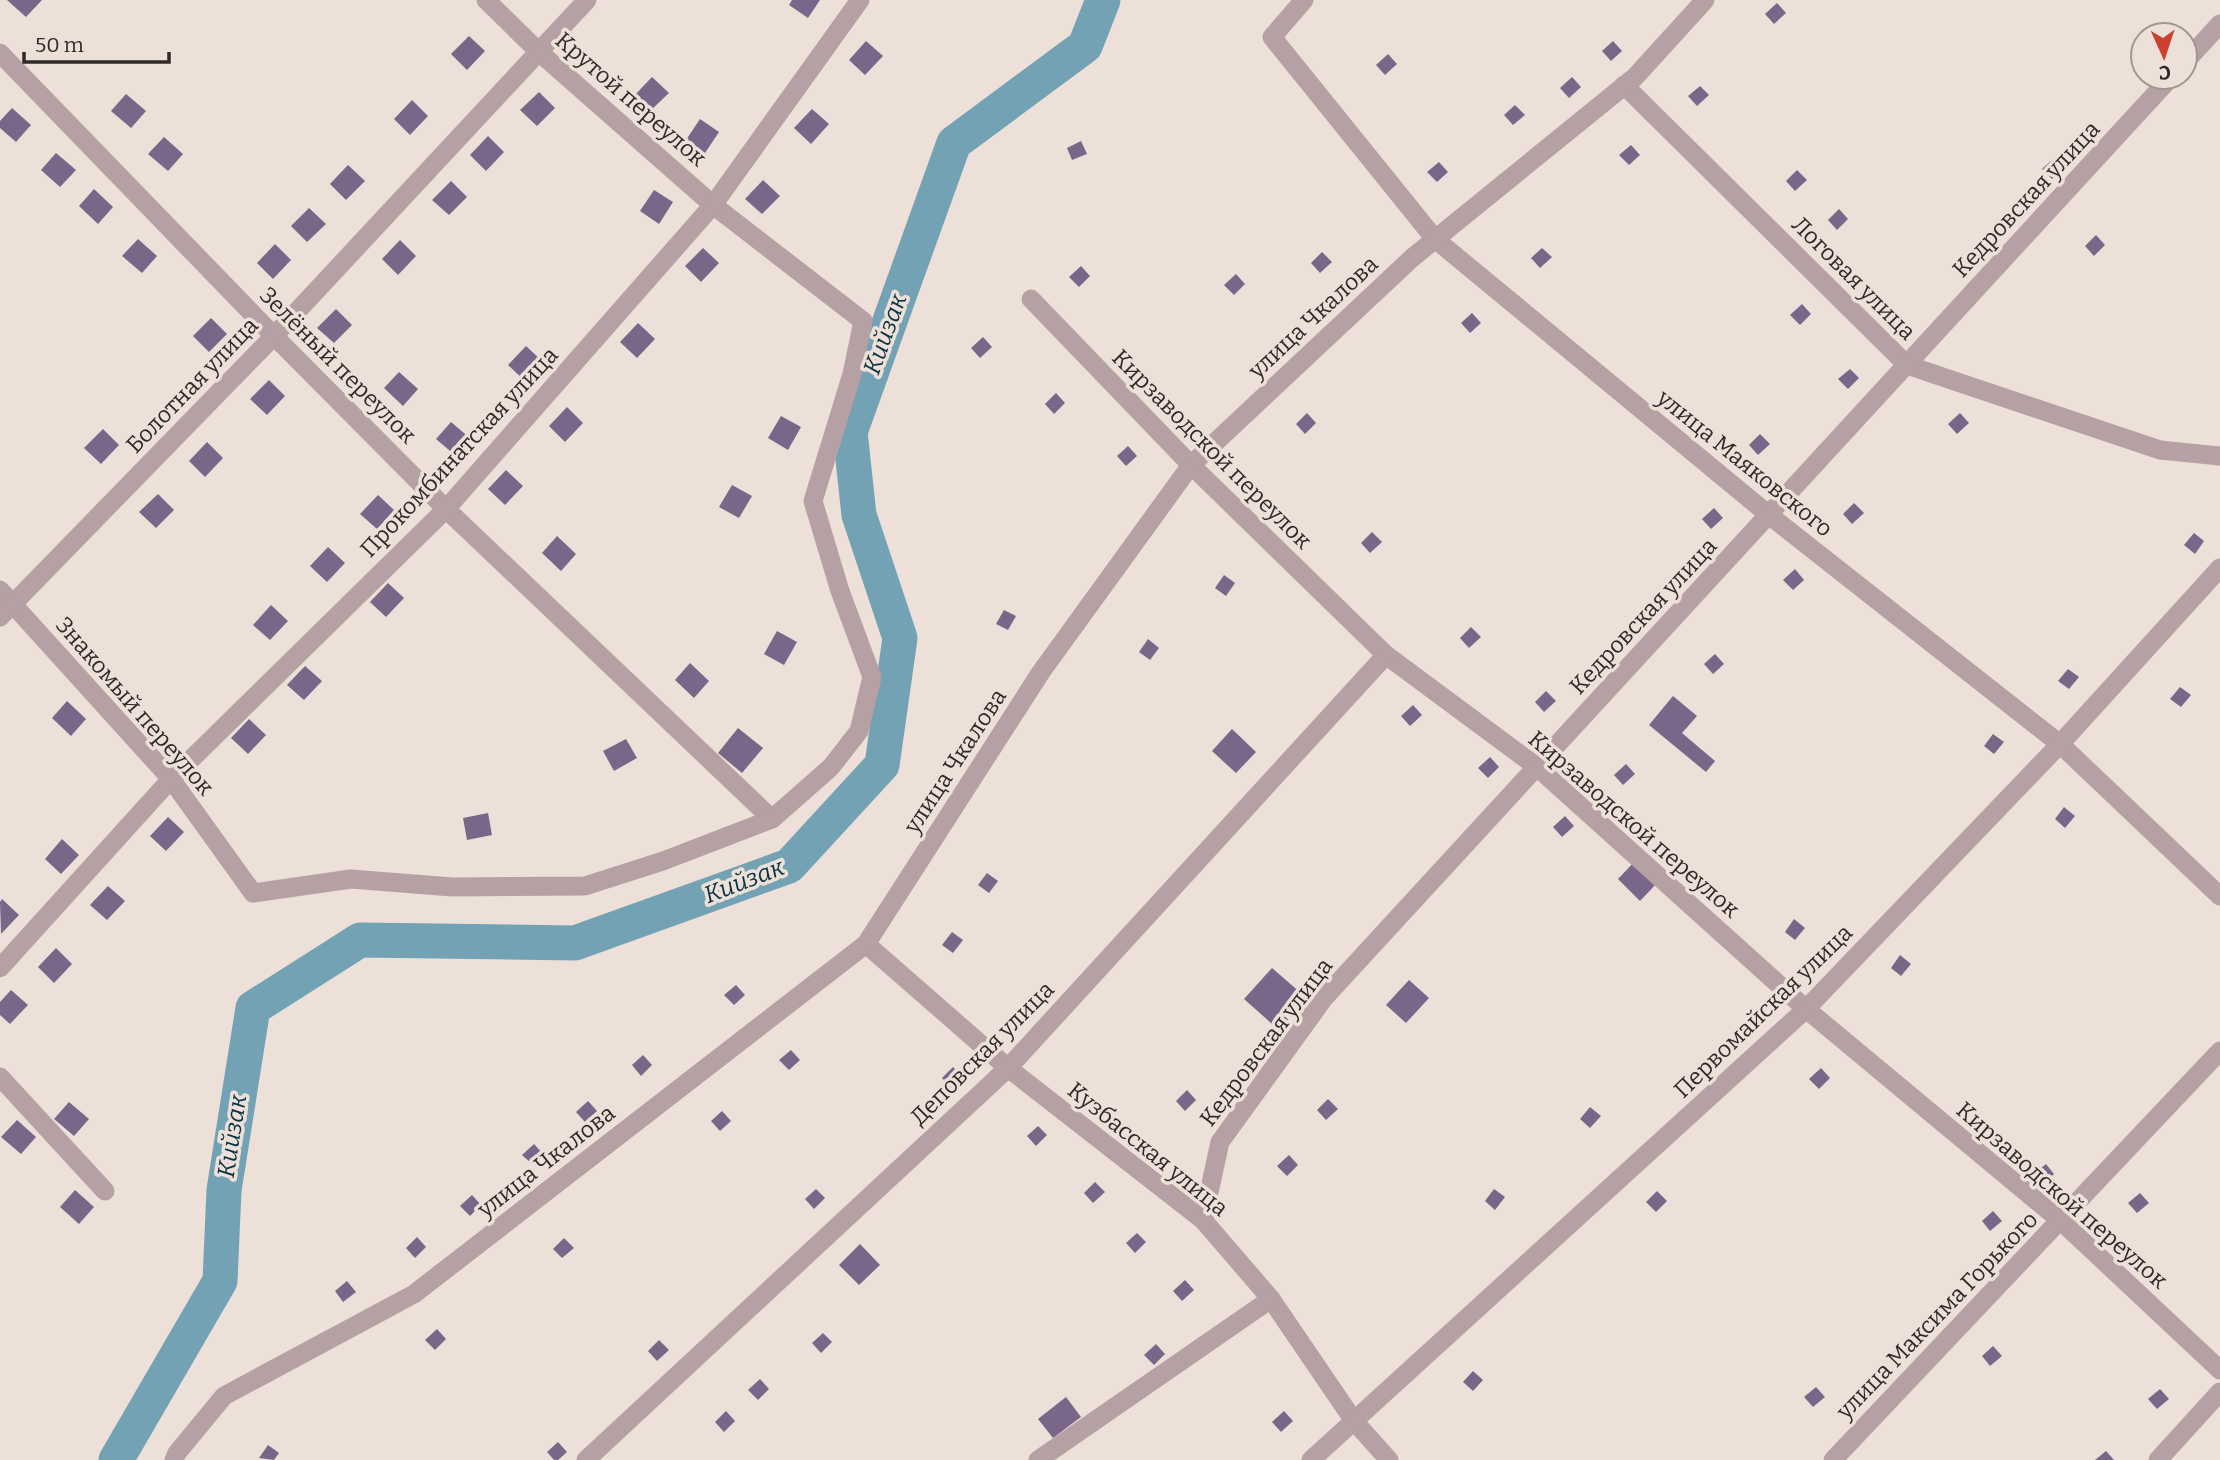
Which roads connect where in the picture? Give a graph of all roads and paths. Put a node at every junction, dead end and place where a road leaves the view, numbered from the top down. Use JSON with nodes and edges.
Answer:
{"nodes":[{"id":1,"x":486,"y":0,"type":"edge"},
{"id":2,"x":587,"y":0,"type":"edge"},
{"id":3,"x":860,"y":0,"type":"edge"},
{"id":4,"x":1304,"y":0,"type":"edge"},
{"id":5,"x":1705,"y":0,"type":"edge"},
{"id":6,"x":2220,"y":24,"type":"edge"},
{"id":7,"x":2199,"y":47,"type":"edge"},
{"id":8,"x":539,"y":52,"type":"junction"},
{"id":9,"x":0,"y":53,"type":"edge"},
{"id":10,"x":1624,"y":85,"type":"junction"},
{"id":11,"x":2158,"y":91,"type":"edge"},
{"id":12,"x":713,"y":205,"type":"junction"},
{"id":13,"x":1435,"y":239,"type":"junction"},
{"id":14,"x":1031,"y":299,"type":"dead end"},
{"id":15,"x":274,"y":336,"type":"junction"},
{"id":16,"x":1907,"y":365,"type":"junction"},
{"id":17,"x":2220,"y":456,"type":"edge"},
{"id":18,"x":1191,"y":465,"type":"junction"},
{"id":19,"x":446,"y":509,"type":"junction"},
{"id":20,"x":1769,"y":515,"type":"junction"},
{"id":21,"x":2220,"y":568,"type":"edge"},
{"id":22,"x":4,"y":603,"type":"edge"},
{"id":23,"x":1386,"y":655,"type":"junction"},
{"id":24,"x":2060,"y":744,"type":"junction"},
{"id":25,"x":1537,"y":767,"type":"junction"},
{"id":26,"x":172,"y":779,"type":"junction"},
{"id":27,"x":772,"y":819,"type":"junction"},
{"id":28,"x":2220,"y":896,"type":"edge"},
{"id":29,"x":866,"y":944,"type":"junction"},
{"id":30,"x":0,"y":968,"type":"edge"},
{"id":31,"x":1806,"y":1009,"type":"junction"},
{"id":32,"x":2220,"y":1051,"type":"edge"},
{"id":33,"x":1008,"y":1068,"type":"junction"},
{"id":34,"x":0,"y":1077,"type":"edge"},
{"id":35,"x":104,"y":1191,"type":"dead end"},
{"id":36,"x":1203,"y":1220,"type":"junction"},
{"id":37,"x":2061,"y":1221,"type":"junction"},
{"id":38,"x":1270,"y":1298,"type":"junction"},
{"id":39,"x":2220,"y":1370,"type":"edge"},
{"id":40,"x":2220,"y":1392,"type":"edge"},
{"id":41,"x":1354,"y":1421,"type":"junction"},
{"id":42,"x":174,"y":1460,"type":"edge"},
{"id":43,"x":586,"y":1460,"type":"edge"},
{"id":44,"x":1038,"y":1460,"type":"edge"},
{"id":45,"x":1311,"y":1460,"type":"edge"},
{"id":46,"x":1389,"y":1460,"type":"edge"},
{"id":47,"x":1833,"y":1460,"type":"edge"},
{"id":48,"x":2158,"y":1460,"type":"edge"}],
"edges":[{"from":1,"to":8,"type":"street","name":"Крутой переулок"},
{"from":2,"to":8,"type":"street","name":"Болотная улица"},
{"from":3,"to":12,"type":"street","name":"Прокомбинатская улица"},
{"from":4,"to":13,"type":"street","name":"улица Маяковского"},
{"from":5,"to":10,"type":"street","name":"улица Чкалова"},
{"from":6,"to":7,"type":"street"},
{"from":8,"to":12,"type":"street","name":"Крутой переулок"},
{"from":8,"to":15,"type":"street","name":"Болотная улица"},
{"from":9,"to":15,"type":"street","name":"Зелёный переулок"},
{"from":10,"to":13,"type":"street","name":"улица Чкалова"},
{"from":10,"to":16,"type":"street","name":"Логовая улица"},
{"from":11,"to":16,"type":"street","name":"Кедровская улица"},
{"from":12,"to":19,"type":"street","name":"Прокомбинатская улица"},
{"from":12,"to":27,"type":"street","name":"Крутой переулок"},
{"from":13,"to":18,"type":"street","name":"улица Чкалова"},
{"from":13,"to":20,"type":"street","name":"улица Маяковского"},
{"from":14,"to":18,"type":"street","name":"Кирзаводской переулок"},
{"from":15,"to":19,"type":"street","name":"Зелёный переулок"},
{"from":15,"to":22,"type":"street","name":"Болотная улица"},
{"from":16,"to":17,"type":"street","name":"Логовая улица"},
{"from":16,"to":20,"type":"street","name":"Кедровская улица"},
{"from":18,"to":23,"type":"street","name":"Кирзаводской переулок"},
{"from":18,"to":29,"type":"street","name":"улица Чкалова"},
{"from":19,"to":26,"type":"street","name":"Прокомбинатская улица"},
{"from":19,"to":27,"type":"street","name":"Зелёный переулок"},
{"from":20,"to":24,"type":"street","name":"улица Маяковского"},
{"from":20,"to":25,"type":"street","name":"Кедровская улица"},
{"from":21,"to":24,"type":"street","name":"Первомайская улица"},
{"from":22,"to":26,"type":"street","name":"Знакомый переулок"},
{"from":23,"to":25,"type":"street","name":"Кирзаводской переулок"},
{"from":23,"to":33,"type":"street","name":"Деповская улица"},
{"from":24,"to":28,"type":"street","name":"улица Маяковского"},
{"from":24,"to":31,"type":"street","name":"Первомайская улица"},
{"from":25,"to":31,"type":"street","name":"Кирзаводской переулок"},
{"from":25,"to":36,"type":"street","name":"Кедровская улица"},
{"from":26,"to":27,"type":"street","name":"Знакомый переулок"},
{"from":26,"to":30,"type":"street","name":"Прокомбинатская улица"},
{"from":29,"to":33,"type":"street","name":"Кузбасская улица"},
{"from":29,"to":42,"type":"street","name":"улица Чкалова"},
{"from":31,"to":37,"type":"street","name":"Кирзаводской переулок"},
{"from":31,"to":41,"type":"street","name":"Первомайская улица"},
{"from":32,"to":37,"type":"street","name":"улица Максима Горького"},
{"from":33,"to":36,"type":"street","name":"Кузбасская улица"},
{"from":33,"to":43,"type":"street","name":"Деповская улица"},
{"from":34,"to":35,"type":"street"},
{"from":36,"to":38,"type":"street","name":"Кузбасская улица"},
{"from":37,"to":39,"type":"street","name":"Кирзаводской переулок"},
{"from":37,"to":47,"type":"street","name":"улица Максима Горького"},
{"from":38,"to":41,"type":"street","name":"Кузбасская улица"},
{"from":38,"to":44,"type":"street"},
{"from":40,"to":48,"type":"street"},
{"from":41,"to":45,"type":"street","name":"Первомайская улица"},
{"from":41,"to":46,"type":"street","name":"Кузбасская улица"}]}
